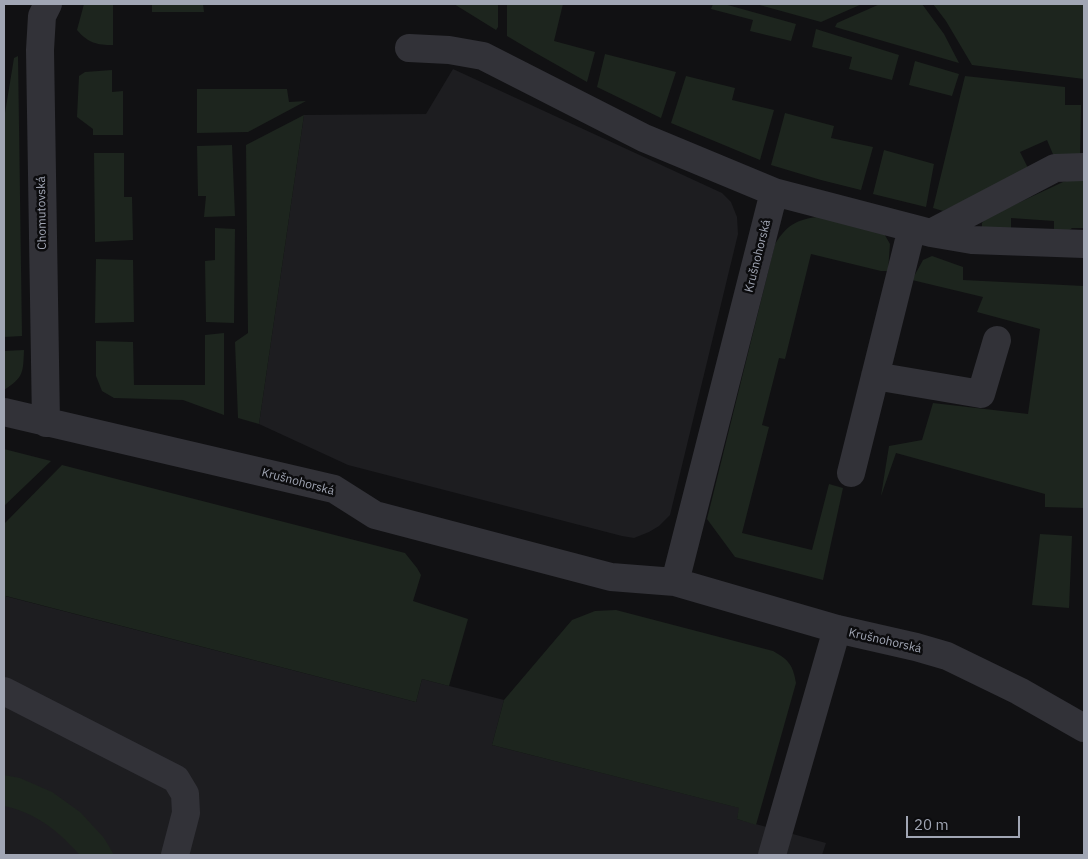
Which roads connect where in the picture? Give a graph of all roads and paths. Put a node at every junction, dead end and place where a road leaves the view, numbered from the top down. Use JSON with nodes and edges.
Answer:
{"nodes":[{"id":1,"x":48,"y":4,"type":"edge"},
{"id":2,"x":409,"y":48,"type":"dead end"},
{"id":3,"x":1084,"y":167,"type":"edge"},
{"id":4,"x":774,"y":192,"type":"junction"},
{"id":5,"x":922,"y":231,"type":"junction"},
{"id":6,"x":1084,"y":244,"type":"edge"},
{"id":7,"x":997,"y":340,"type":"dead end"},
{"id":8,"x":875,"y":376,"type":"junction"},
{"id":9,"x":4,"y":412,"type":"edge"},
{"id":10,"x":46,"y":423,"type":"junction"},
{"id":11,"x":851,"y":473,"type":"dead end"},
{"id":12,"x":675,"y":582,"type":"junction"},
{"id":13,"x":837,"y":629,"type":"junction"},
{"id":14,"x":4,"y":691,"type":"edge"},
{"id":15,"x":1084,"y":728,"type":"edge"},
{"id":16,"x":176,"y":855,"type":"edge"},
{"id":17,"x":772,"y":855,"type":"edge"}],
"edges":[{"from":1,"to":10,"type":"street","name":"Chomutovská"},
{"from":2,"to":4,"type":"street"},
{"from":3,"to":5,"type":"street"},
{"from":4,"to":5,"type":"street"},
{"from":4,"to":12,"type":"street","name":"Krušnohorská"},
{"from":5,"to":6,"type":"street"},
{"from":5,"to":8,"type":"street"},
{"from":7,"to":8,"type":"street"},
{"from":8,"to":11,"type":"street"},
{"from":9,"to":10,"type":"street","name":"Krušnohorská"},
{"from":10,"to":12,"type":"street","name":"Krušnohorská"},
{"from":12,"to":13,"type":"street","name":"Krušnohorská"},
{"from":13,"to":15,"type":"street","name":"Krušnohorská"},
{"from":13,"to":17,"type":"street"},
{"from":14,"to":16,"type":"street"}]}
